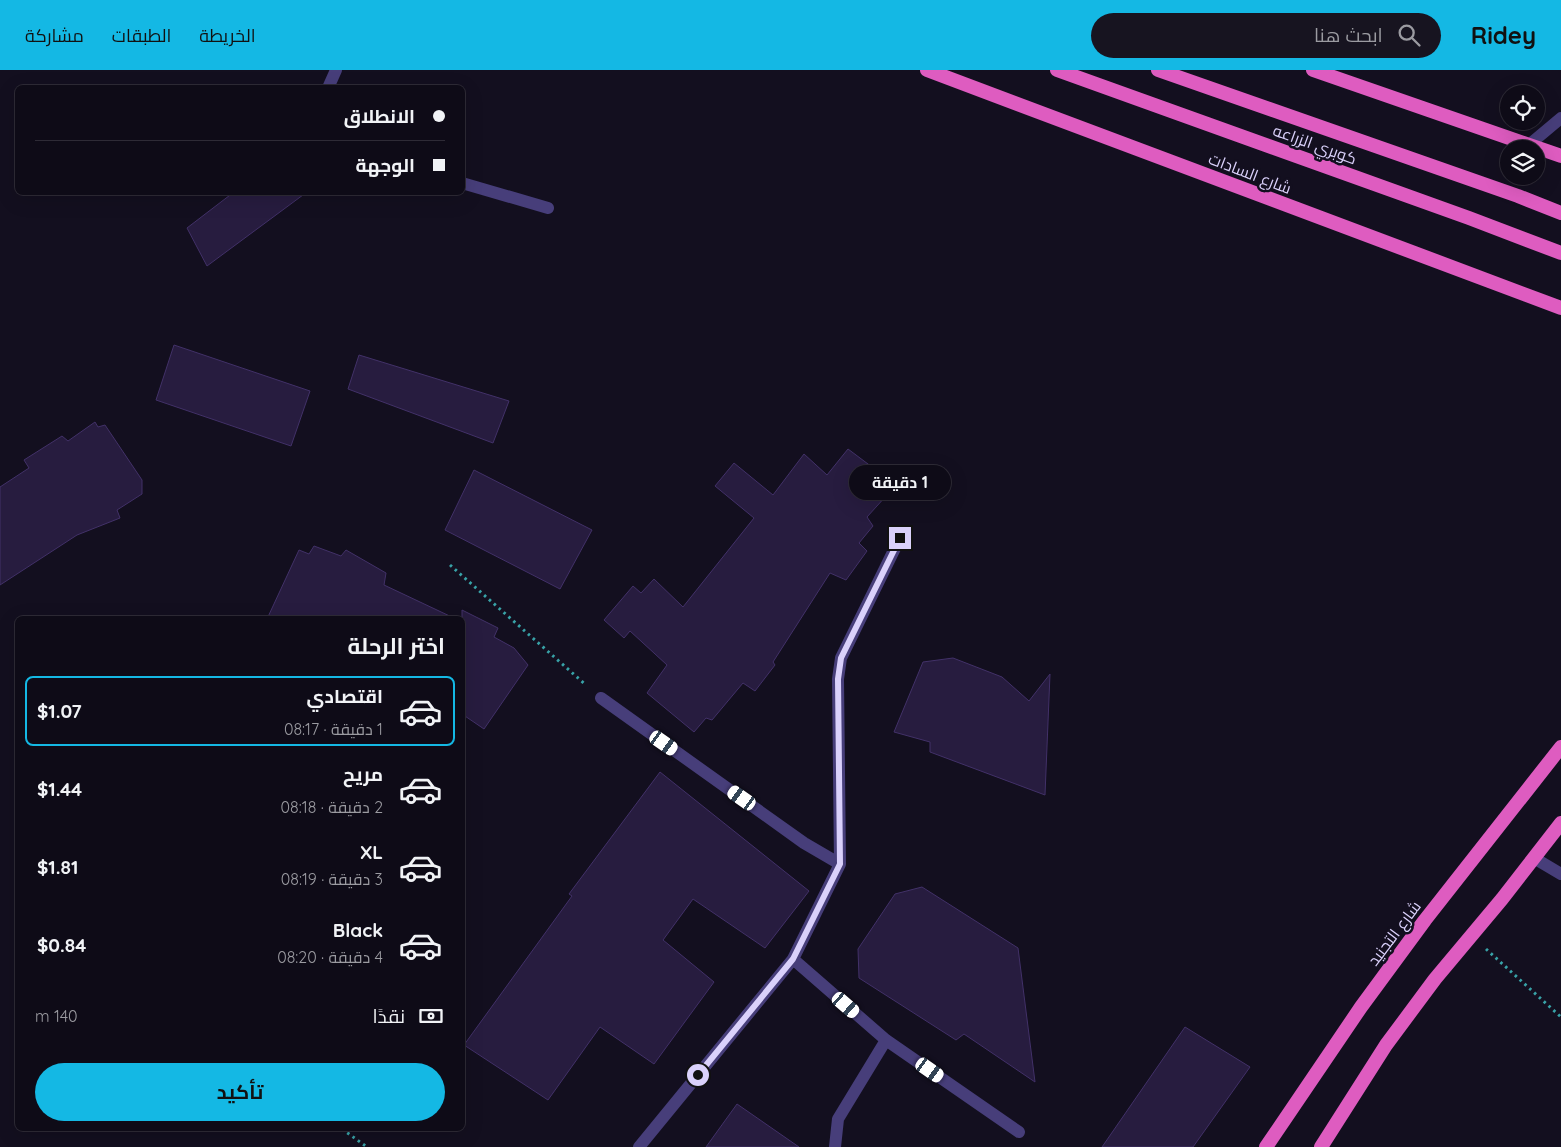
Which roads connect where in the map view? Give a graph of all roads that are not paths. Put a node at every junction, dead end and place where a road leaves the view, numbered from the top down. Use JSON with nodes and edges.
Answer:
{"nodes":[{"id":1,"x":336,"y":70,"type":"edge"},
{"id":2,"x":928,"y":70,"type":"edge"},
{"id":3,"x":1057,"y":70,"type":"edge"},
{"id":4,"x":1158,"y":70,"type":"edge"},
{"id":5,"x":1313,"y":70,"type":"edge"},
{"id":6,"x":329,"y":85,"type":"edge"},
{"id":7,"x":1561,"y":118,"type":"edge"},
{"id":8,"x":1518,"y":140,"type":"edge"},
{"id":9,"x":1535,"y":140,"type":"edge"},
{"id":10,"x":1545,"y":150,"type":"edge"},
{"id":11,"x":1561,"y":156,"type":"edge"},
{"id":12,"x":465,"y":184,"type":"edge"},
{"id":13,"x":548,"y":208,"type":"dead end"},
{"id":14,"x":1561,"y":213,"type":"edge"},
{"id":15,"x":1561,"y":253,"type":"edge"},
{"id":16,"x":1561,"y":308,"type":"edge"},
{"id":17,"x":900,"y":538,"type":"dead end"},
{"id":18,"x":601,"y":698,"type":"road end"},
{"id":19,"x":1561,"y":747,"type":"edge"},
{"id":20,"x":1561,"y":824,"type":"edge"},
{"id":21,"x":1534,"y":858,"type":"junction"},
{"id":22,"x":840,"y":864,"type":"junction"},
{"id":23,"x":1561,"y":874,"type":"edge"},
{"id":24,"x":793,"y":959,"type":"junction"},
{"id":25,"x":886,"y":1040,"type":"junction"},
{"id":26,"x":1019,"y":1132,"type":"dead end"},
{"id":27,"x":639,"y":1147,"type":"edge"},
{"id":28,"x":835,"y":1147,"type":"edge"},
{"id":29,"x":1266,"y":1147,"type":"edge"},
{"id":30,"x":1321,"y":1147,"type":"edge"}],
"edges":[{"from":1,"to":6,"type":"street"},
{"from":2,"to":16,"type":"highway","name":"شارع السادات"},
{"from":3,"to":15,"type":"highway","name":"كوبري الزراعه"},
{"from":4,"to":14,"type":"highway","name":"كوبري الزراعه"},
{"from":5,"to":8,"type":"highway"},
{"from":7,"to":9,"type":"street"},
{"from":10,"to":11,"type":"highway"},
{"from":12,"to":13,"type":"street"},
{"from":17,"to":22,"type":"street"},
{"from":18,"to":22,"type":"street"},
{"from":19,"to":29,"type":"highway","name":"شارع التجنيد"},
{"from":20,"to":21,"type":"highway"},
{"from":21,"to":23,"type":"street"},
{"from":21,"to":30,"type":"highway"},
{"from":22,"to":24,"type":"street"},
{"from":24,"to":25,"type":"street"},
{"from":24,"to":27,"type":"street"},
{"from":25,"to":26,"type":"street"},
{"from":25,"to":28,"type":"street"}]}
